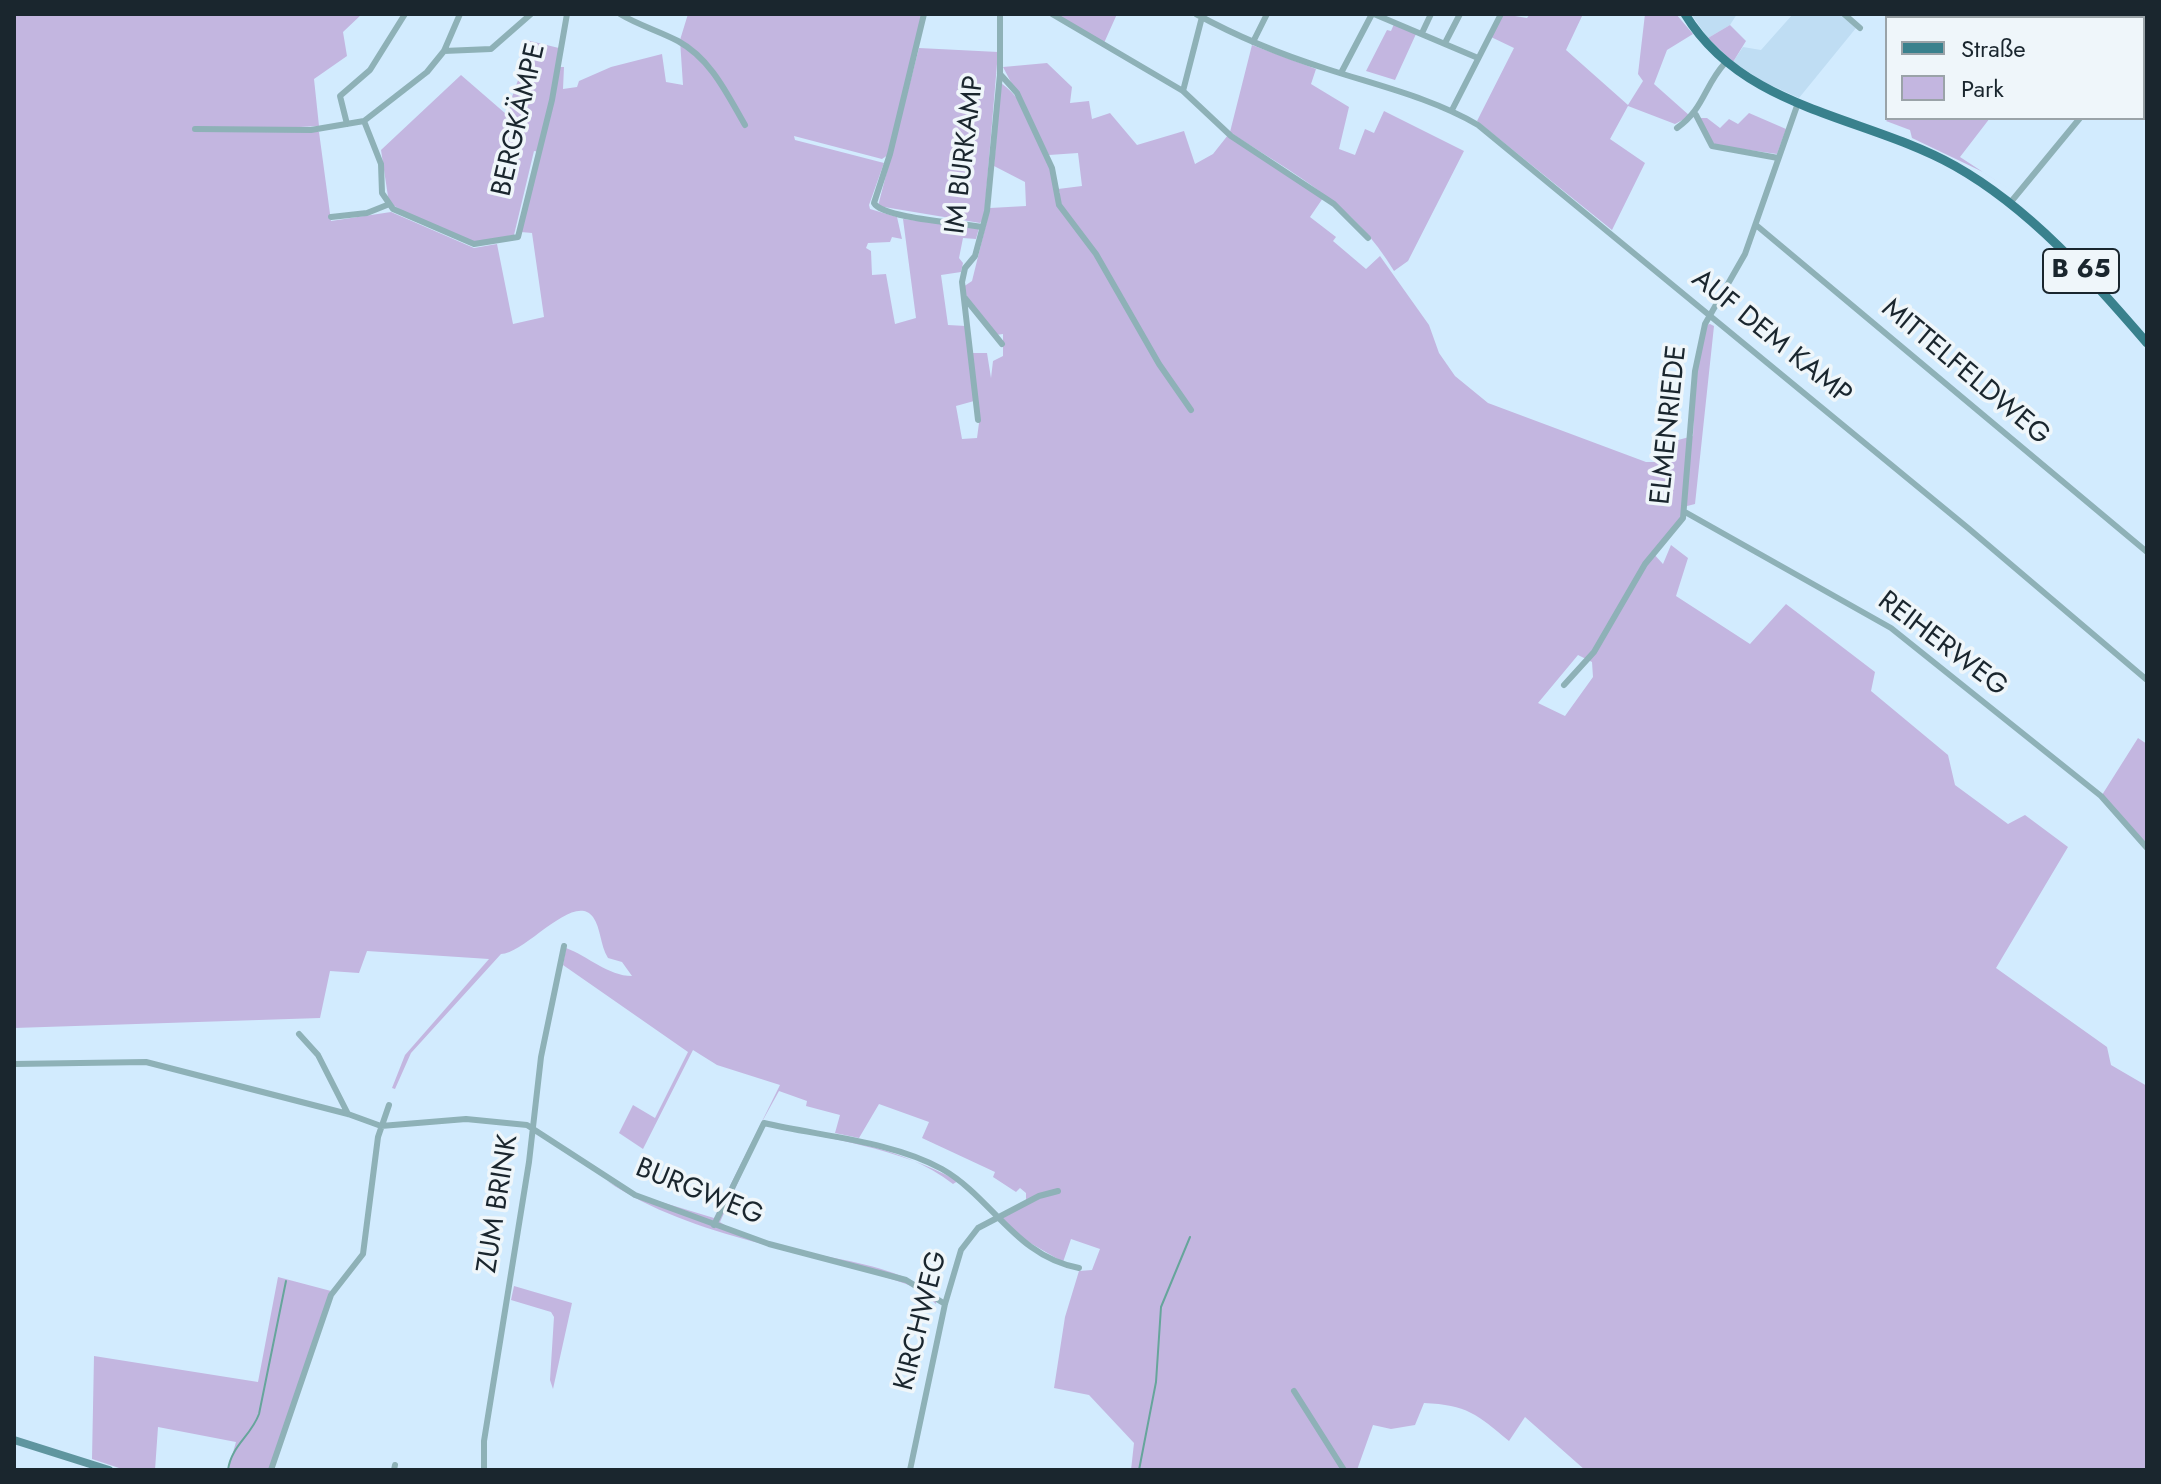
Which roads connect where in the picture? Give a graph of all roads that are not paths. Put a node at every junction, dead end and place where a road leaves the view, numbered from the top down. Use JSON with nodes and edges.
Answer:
{"nodes":[{"id":1,"x":405,"y":14,"type":"edge"},
{"id":2,"x":460,"y":14,"type":"edge"},
{"id":3,"x":531,"y":14,"type":"edge"},
{"id":4,"x":567,"y":14,"type":"edge"},
{"id":5,"x":620,"y":14,"type":"edge"},
{"id":6,"x":924,"y":14,"type":"edge"},
{"id":7,"x":1000,"y":14,"type":"edge"},
{"id":8,"x":1052,"y":14,"type":"edge"},
{"id":9,"x":1267,"y":14,"type":"edge"},
{"id":10,"x":1373,"y":14,"type":"edge"},
{"id":11,"x":1431,"y":14,"type":"edge"},
{"id":12,"x":1460,"y":14,"type":"edge"},
{"id":13,"x":1501,"y":14,"type":"edge"},
{"id":14,"x":1685,"y":14,"type":"edge"},
{"id":15,"x":1844,"y":14,"type":"edge"},
{"id":16,"x":1199,"y":16,"type":"edge"},
{"id":17,"x":1860,"y":28,"type":"dead end"},
{"id":18,"x":1422,"y":33,"type":"junction"},
{"id":19,"x":1253,"y":42,"type":"junction"},
{"id":20,"x":1445,"y":43,"type":"junction"},
{"id":21,"x":444,"y":51,"type":"junction"},
{"id":22,"x":1478,"y":58,"type":"junction"},
{"id":23,"x":1725,"y":63,"type":"junction"},
{"id":24,"x":1341,"y":73,"type":"junction"},
{"id":25,"x":1000,"y":74,"type":"junction"},
{"id":26,"x":1183,"y":91,"type":"junction"},
{"id":27,"x":1798,"y":103,"type":"junction"},
{"id":28,"x":1452,"y":110,"type":"junction"},
{"id":29,"x":1696,"y":115,"type":"junction"},
{"id":30,"x":2078,"y":120,"type":"edge"},
{"id":31,"x":364,"y":121,"type":"junction"},
{"id":32,"x":347,"y":124,"type":"junction"},
{"id":33,"x":745,"y":125,"type":"dead end"},
{"id":34,"x":1677,"y":128,"type":"dead end"},
{"id":35,"x":195,"y":129,"type":"dead end"},
{"id":36,"x":1778,"y":158,"type":"junction"},
{"id":37,"x":2010,"y":203,"type":"junction"},
{"id":38,"x":387,"y":205,"type":"junction"},
{"id":39,"x":331,"y":217,"type":"dead end"},
{"id":40,"x":1756,"y":225,"type":"junction"},
{"id":41,"x":982,"y":227,"type":"junction"},
{"id":42,"x":1368,"y":238,"type":"dead end"},
{"id":43,"x":964,"y":297,"type":"junction"},
{"id":44,"x":1710,"y":317,"type":"junction"},
{"id":45,"x":2147,"y":343,"type":"edge"},
{"id":46,"x":1002,"y":344,"type":"dead end"},
{"id":47,"x":1191,"y":410,"type":"dead end"},
{"id":48,"x":978,"y":420,"type":"dead end"},
{"id":49,"x":1685,"y":512,"type":"junction"},
{"id":50,"x":2147,"y":552,"type":"edge"},
{"id":51,"x":2147,"y":680,"type":"edge"},
{"id":52,"x":1564,"y":685,"type":"dead end"},
{"id":53,"x":2147,"y":848,"type":"edge"},
{"id":54,"x":564,"y":946,"type":"dead end"},
{"id":55,"x":299,"y":1034,"type":"dead end"},
{"id":56,"x":14,"y":1064,"type":"edge"},
{"id":57,"x":389,"y":1105,"type":"dead end"},
{"id":58,"x":348,"y":1114,"type":"junction"},
{"id":59,"x":381,"y":1126,"type":"junction"},
{"id":60,"x":533,"y":1128,"type":"junction"},
{"id":61,"x":1058,"y":1191,"type":"dead end"},
{"id":62,"x":996,"y":1218,"type":"junction"},
{"id":63,"x":714,"y":1225,"type":"junction"},
{"id":64,"x":1079,"y":1268,"type":"dead end"},
{"id":65,"x":945,"y":1304,"type":"junction"},
{"id":66,"x":1294,"y":1391,"type":"dead end"},
{"id":67,"x":14,"y":1440,"type":"edge"},
{"id":68,"x":109,"y":1470,"type":"edge"},
{"id":69,"x":271,"y":1470,"type":"edge"},
{"id":70,"x":484,"y":1470,"type":"edge"},
{"id":71,"x":910,"y":1470,"type":"edge"},
{"id":72,"x":1344,"y":1470,"type":"edge"}],
"edges":[{"from":1,"to":32,"type":"street"},
{"from":2,"to":21,"type":"street"},
{"from":3,"to":21,"type":"street"},
{"from":4,"to":38,"type":"street","name":"BERGKÄMPE"},
{"from":5,"to":33,"type":"street"},
{"from":6,"to":41,"type":"street"},
{"from":7,"to":25,"type":"street","name":"IM BURKAMP"},
{"from":8,"to":26,"type":"street"},
{"from":9,"to":19,"type":"street"},
{"from":10,"to":18,"type":"street"},
{"from":10,"to":24,"type":"street"},
{"from":11,"to":18,"type":"street"},
{"from":12,"to":20,"type":"street"},
{"from":13,"to":22,"type":"street"},
{"from":14,"to":23,"type":"main road","number":"B 65"},
{"from":15,"to":17,"type":"street"},
{"from":16,"to":19,"type":"street","name":"AUF DEM KAMP"},
{"from":16,"to":26,"type":"street"},
{"from":18,"to":20,"type":"street"},
{"from":19,"to":24,"type":"street","name":"AUF DEM KAMP"},
{"from":20,"to":22,"type":"street"},
{"from":21,"to":31,"type":"street"},
{"from":22,"to":28,"type":"street"},
{"from":23,"to":27,"type":"main road","number":"B 65"},
{"from":23,"to":29,"type":"street"},
{"from":24,"to":28,"type":"street","name":"AUF DEM KAMP"},
{"from":25,"to":41,"type":"street","name":"IM BURKAMP"},
{"from":25,"to":47,"type":"street"},
{"from":26,"to":42,"type":"street"},
{"from":27,"to":36,"type":"street","name":"ELMENRIEDE"},
{"from":27,"to":37,"type":"main road","number":"B 65"},
{"from":28,"to":44,"type":"street","name":"AUF DEM KAMP"},
{"from":29,"to":34,"type":"street"},
{"from":29,"to":36,"type":"street"},
{"from":30,"to":37,"type":"street"},
{"from":31,"to":32,"type":"street"},
{"from":31,"to":38,"type":"street"},
{"from":32,"to":35,"type":"street"},
{"from":36,"to":40,"type":"street","name":"ELMENRIEDE"},
{"from":37,"to":45,"type":"main road","number":"B 65"},
{"from":38,"to":39,"type":"street"},
{"from":40,"to":44,"type":"street","name":"ELMENRIEDE"},
{"from":40,"to":50,"type":"street","name":"MITTELFELDWEG"},
{"from":41,"to":43,"type":"street","name":"IM BURKAMP"},
{"from":43,"to":46,"type":"street"},
{"from":43,"to":48,"type":"street","name":"IM BURKAMP"},
{"from":44,"to":49,"type":"street","name":"ELMENRIEDE"},
{"from":44,"to":51,"type":"street","name":"AUF DEM KAMP"},
{"from":49,"to":52,"type":"street","name":"ELMENRIEDE"},
{"from":49,"to":53,"type":"street","name":"REIHERWEG"},
{"from":54,"to":60,"type":"street","name":"ZUM BRINK"},
{"from":55,"to":58,"type":"street"},
{"from":56,"to":58,"type":"street","name":"BURGWEG"},
{"from":57,"to":59,"type":"street"},
{"from":58,"to":59,"type":"street","name":"BURGWEG"},
{"from":59,"to":60,"type":"street","name":"BURGWEG"},
{"from":59,"to":69,"type":"street"},
{"from":60,"to":63,"type":"street","name":"BURGWEG"},
{"from":60,"to":70,"type":"street","name":"ZUM BRINK"},
{"from":61,"to":62,"type":"street","name":"KIRCHWEG"},
{"from":62,"to":63,"type":"street"},
{"from":62,"to":64,"type":"street"},
{"from":62,"to":65,"type":"street","name":"KIRCHWEG"},
{"from":63,"to":65,"type":"street","name":"BURGWEG"},
{"from":65,"to":71,"type":"street","name":"KIRCHWEG"},
{"from":66,"to":72,"type":"street"},
{"from":67,"to":68,"type":"main road"}]}
